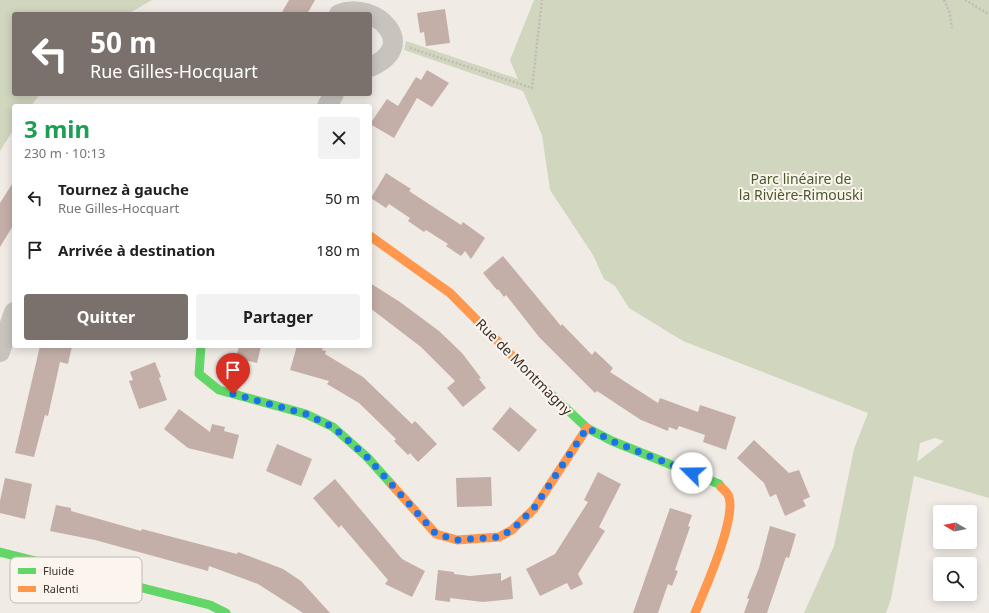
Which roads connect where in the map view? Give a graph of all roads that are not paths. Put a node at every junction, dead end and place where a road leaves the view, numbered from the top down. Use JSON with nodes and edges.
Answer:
{"nodes":[{"id":1,"x":342,"y":12,"type":"edge"},
{"id":2,"x":372,"y":66,"type":"edge"},
{"id":3,"x":372,"y":237,"type":"edge"},
{"id":4,"x":12,"y":318,"type":"edge"},
{"id":5,"x":201,"y":348,"type":"edge"},
{"id":6,"x":0,"y":352,"type":"edge"},
{"id":7,"x":587,"y":428,"type":"junction"},
{"id":8,"x":0,"y":552,"type":"edge"},
{"id":9,"x":20,"y":557,"type":"edge"},
{"id":10,"x":142,"y":588,"type":"edge"},
{"id":11,"x":226,"y":613,"type":"edge"},
{"id":12,"x":695,"y":613,"type":"edge"}],
"edges":[{"from":1,"to":2,"type":"street"},
{"from":3,"to":7,"type":"street","name":"Rue de Montmagny"},
{"from":4,"to":6,"type":"street"},
{"from":5,"to":7,"type":"street"},
{"from":7,"to":12,"type":"street","name":"Rue de Montmagny"},
{"from":8,"to":9,"type":"street"},
{"from":10,"to":11,"type":"street"}]}
